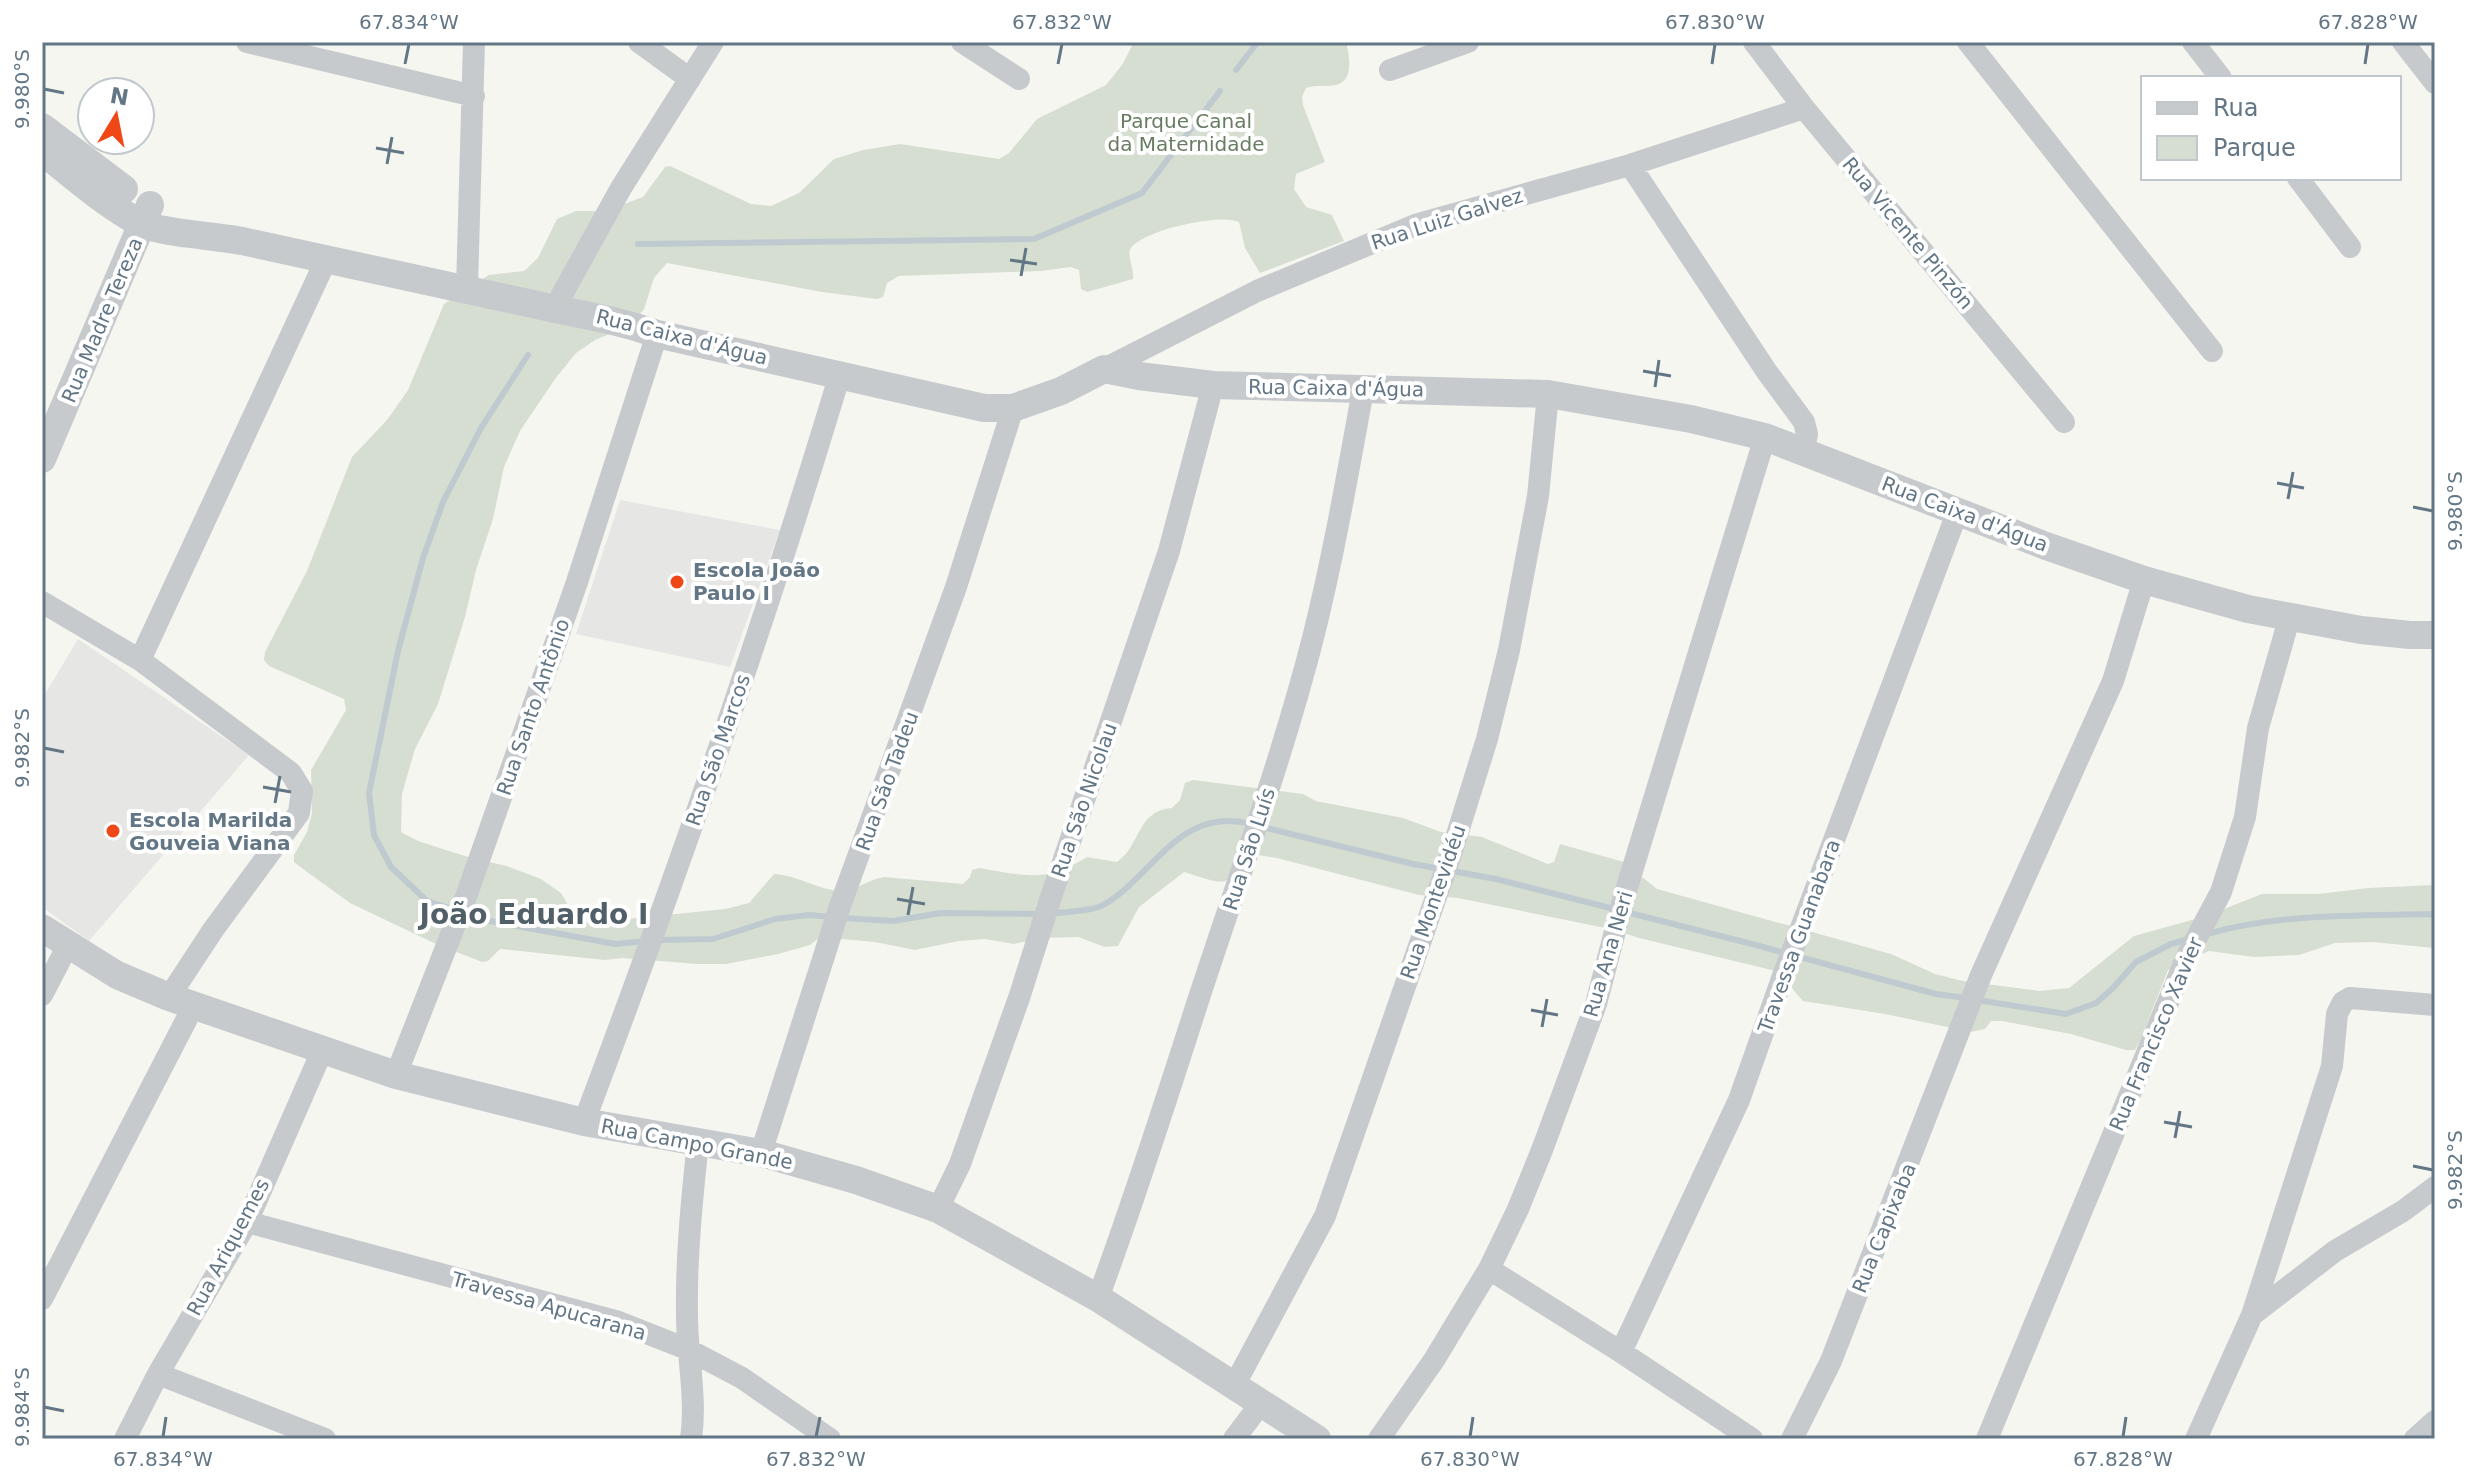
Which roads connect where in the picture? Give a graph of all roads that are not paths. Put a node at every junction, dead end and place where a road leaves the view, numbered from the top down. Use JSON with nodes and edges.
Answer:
{"nodes":[{"id":1,"x":247,"y":42,"type":"edge"},
{"id":2,"x":474,"y":42,"type":"edge"},
{"id":3,"x":639,"y":42,"type":"edge"},
{"id":4,"x":713,"y":42,"type":"edge"},
{"id":5,"x":962,"y":42,"type":"edge"},
{"id":6,"x":1468,"y":42,"type":"edge"},
{"id":7,"x":1754,"y":42,"type":"edge"},
{"id":8,"x":1968,"y":42,"type":"edge"},
{"id":9,"x":2193,"y":42,"type":"edge"},
{"id":10,"x":2403,"y":42,"type":"edge"},
{"id":11,"x":1390,"y":70,"type":"dead end"},
{"id":12,"x":2219,"y":76,"type":"edge"},
{"id":13,"x":690,"y":79,"type":"junction"},
{"id":14,"x":1019,"y":79,"type":"dead end"},
{"id":15,"x":2435,"y":83,"type":"edge"},
{"id":16,"x":474,"y":96,"type":"junction"},
{"id":17,"x":1804,"y":108,"type":"junction"},
{"id":18,"x":42,"y":127,"type":"edge"},
{"id":19,"x":42,"y":151,"type":"edge"},
{"id":20,"x":1630,"y":165,"type":"junction"},
{"id":21,"x":2300,"y":180,"type":"edge"},
{"id":22,"x":91,"y":189,"type":"junction"},
{"id":23,"x":146,"y":215,"type":"junction"},
{"id":24,"x":2350,"y":247,"type":"dead end"},
{"id":25,"x":326,"y":260,"type":"junction"},
{"id":26,"x":125,"y":267,"type":"junction"},
{"id":27,"x":467,"y":287,"type":"junction"},
{"id":28,"x":554,"y":309,"type":"junction"},
{"id":29,"x":657,"y":334,"type":"junction"},
{"id":30,"x":2212,"y":351,"type":"dead end"},
{"id":31,"x":1104,"y":369,"type":"junction"},
{"id":32,"x":840,"y":374,"type":"junction"},
{"id":33,"x":1213,"y":385,"type":"junction"},
{"id":34,"x":1363,"y":390,"type":"junction"},
{"id":35,"x":1548,"y":394,"type":"junction"},
{"id":36,"x":1013,"y":408,"type":"junction"},
{"id":37,"x":2064,"y":422,"type":"dead end"},
{"id":38,"x":1765,"y":437,"type":"junction"},
{"id":39,"x":1804,"y":450,"type":"junction"},
{"id":40,"x":42,"y":459,"type":"edge"},
{"id":41,"x":1957,"y":513,"type":"junction"},
{"id":42,"x":2144,"y":580,"type":"junction"},
{"id":43,"x":42,"y":602,"type":"edge"},
{"id":44,"x":2289,"y":619,"type":"junction"},
{"id":45,"x":2435,"y":635,"type":"edge"},
{"id":46,"x":140,"y":660,"type":"junction"},
{"id":47,"x":42,"y":928,"type":"edge"},
{"id":48,"x":68,"y":945,"type":"junction"},
{"id":49,"x":42,"y":995,"type":"edge"},
{"id":50,"x":181,"y":1002,"type":"junction"},
{"id":51,"x":2435,"y":1005,"type":"edge"},
{"id":52,"x":322,"y":1051,"type":"junction"},
{"id":53,"x":396,"y":1075,"type":"junction"},
{"id":54,"x":584,"y":1122,"type":"junction"},
{"id":55,"x":698,"y":1141,"type":"junction"},
{"id":56,"x":761,"y":1153,"type":"junction"},
{"id":57,"x":2435,"y":1187,"type":"edge"},
{"id":58,"x":938,"y":1209,"type":"junction"},
{"id":59,"x":247,"y":1222,"type":"junction"},
{"id":60,"x":1489,"y":1269,"type":"junction"},
{"id":61,"x":1098,"y":1298,"type":"junction"},
{"id":62,"x":42,"y":1299,"type":"edge"},
{"id":63,"x":2252,"y":1315,"type":"junction"},
{"id":64,"x":687,"y":1349,"type":"junction"},
{"id":65,"x":1621,"y":1352,"type":"junction"},
{"id":66,"x":158,"y":1374,"type":"junction"},
{"id":67,"x":1235,"y":1384,"type":"junction"},
{"id":68,"x":1262,"y":1402,"type":"junction"},
{"id":69,"x":2435,"y":1421,"type":"edge"},
{"id":70,"x":125,"y":1439,"type":"edge"},
{"id":71,"x":325,"y":1439,"type":"edge"},
{"id":72,"x":691,"y":1439,"type":"edge"},
{"id":73,"x":830,"y":1439,"type":"edge"},
{"id":74,"x":1234,"y":1439,"type":"edge"},
{"id":75,"x":1317,"y":1439,"type":"edge"},
{"id":76,"x":1379,"y":1439,"type":"edge"},
{"id":77,"x":1752,"y":1439,"type":"edge"},
{"id":78,"x":1792,"y":1439,"type":"edge"},
{"id":79,"x":1987,"y":1439,"type":"edge"},
{"id":80,"x":2196,"y":1439,"type":"edge"},
{"id":81,"x":2415,"y":1439,"type":"edge"}],
"edges":[{"from":1,"to":16,"type":"street"},
{"from":2,"to":16,"type":"street"},
{"from":3,"to":13,"type":"street"},
{"from":4,"to":13,"type":"street"},
{"from":5,"to":14,"type":"street"},
{"from":6,"to":11,"type":"street"},
{"from":7,"to":17,"type":"street","name":"Rua Vicente Pinzón"},
{"from":8,"to":30,"type":"street"},
{"from":9,"to":12,"type":"street"},
{"from":10,"to":15,"type":"street"},
{"from":13,"to":28,"type":"street"},
{"from":16,"to":27,"type":"street"},
{"from":17,"to":20,"type":"street","name":"Rua Luiz Galvez"},
{"from":17,"to":37,"type":"street","name":"Rua Vicente Pinzón"},
{"from":18,"to":23,"type":"street","name":"Rua Caixa d'Água"},
{"from":19,"to":22,"type":"street","name":"Rua Caixa d'Água"},
{"from":20,"to":31,"type":"street","name":"Rua Luiz Galvez"},
{"from":20,"to":39,"type":"street"},
{"from":21,"to":24,"type":"street"},
{"from":22,"to":23,"type":"street","name":"Rua Caixa d'Água"},
{"from":22,"to":26,"type":"street"},
{"from":23,"to":25,"type":"street","name":"Rua Caixa d'Água"},
{"from":23,"to":26,"type":"street","name":"Rua Madre Tereza"},
{"from":25,"to":27,"type":"street","name":"Rua Caixa d'Água"},
{"from":25,"to":46,"type":"street"},
{"from":26,"to":40,"type":"street","name":"Rua Madre Tereza"},
{"from":27,"to":28,"type":"street","name":"Rua Caixa d'Água"},
{"from":28,"to":29,"type":"street","name":"Rua Caixa d'Água"},
{"from":29,"to":32,"type":"street","name":"Rua Caixa d'Água"},
{"from":29,"to":53,"type":"street","name":"Rua Santo Antônio"},
{"from":31,"to":33,"type":"street","name":"Rua Caixa d'Água"},
{"from":31,"to":36,"type":"street","name":"Rua Caixa d'Água"},
{"from":32,"to":36,"type":"street","name":"Rua Caixa d'Água"},
{"from":32,"to":54,"type":"street","name":"Rua São Marcos"},
{"from":33,"to":34,"type":"street","name":"Rua Caixa d'Água"},
{"from":33,"to":58,"type":"street","name":"Rua São Nicolau"},
{"from":34,"to":35,"type":"street","name":"Rua Caixa d'Água"},
{"from":34,"to":61,"type":"street","name":"Rua São Luís"},
{"from":35,"to":38,"type":"street","name":"Rua Caixa d'Água"},
{"from":35,"to":67,"type":"street","name":"Rua Montevidéu"},
{"from":36,"to":56,"type":"street","name":"Rua São Tadeu"},
{"from":38,"to":39,"type":"street","name":"Rua Caixa d'Água"},
{"from":38,"to":60,"type":"street","name":"Rua Ana Neri"},
{"from":39,"to":41,"type":"street","name":"Rua Caixa d'Água"},
{"from":41,"to":42,"type":"street","name":"Rua Caixa d'Água"},
{"from":41,"to":65,"type":"street","name":"Travessa Guanabara"},
{"from":42,"to":44,"type":"street","name":"Rua Caixa d'Água"},
{"from":42,"to":78,"type":"street","name":"Rua Capixaba"},
{"from":43,"to":46,"type":"street"},
{"from":44,"to":45,"type":"street","name":"Rua Caixa d'Água"},
{"from":44,"to":79,"type":"street","name":"Rua Francisco Xavier"},
{"from":46,"to":50,"type":"street"},
{"from":47,"to":48,"type":"street","name":"Rua Campo Grande"},
{"from":48,"to":49,"type":"street"},
{"from":48,"to":50,"type":"street","name":"Rua Campo Grande"},
{"from":50,"to":52,"type":"street","name":"Rua Campo Grande"},
{"from":50,"to":62,"type":"street"},
{"from":51,"to":63,"type":"street"},
{"from":52,"to":53,"type":"street","name":"Rua Campo Grande"},
{"from":52,"to":59,"type":"street","name":"Rua Ariquemes"},
{"from":53,"to":54,"type":"street","name":"Rua Campo Grande"},
{"from":54,"to":55,"type":"street","name":"Rua Campo Grande"},
{"from":55,"to":56,"type":"street","name":"Rua Campo Grande"},
{"from":55,"to":64,"type":"street"},
{"from":56,"to":58,"type":"street","name":"Rua Campo Grande"},
{"from":57,"to":63,"type":"street"},
{"from":58,"to":61,"type":"street","name":"Rua Campo Grande"},
{"from":59,"to":64,"type":"street","name":"Travessa Apucarana"},
{"from":59,"to":66,"type":"street","name":"Rua Ariquemes"},
{"from":60,"to":65,"type":"street"},
{"from":60,"to":76,"type":"street","name":"Rua Ana Neri"},
{"from":61,"to":67,"type":"street","name":"Rua Campo Grande"},
{"from":63,"to":80,"type":"street"},
{"from":64,"to":72,"type":"street"},
{"from":64,"to":73,"type":"street","name":"Travessa Apucarana"},
{"from":65,"to":77,"type":"street"},
{"from":66,"to":70,"type":"street","name":"Rua Ariquemes"},
{"from":66,"to":71,"type":"street"},
{"from":67,"to":68,"type":"street","name":"Rua Campo Grande"},
{"from":68,"to":74,"type":"street"},
{"from":68,"to":75,"type":"street","name":"Rua Campo Grande"},
{"from":69,"to":81,"type":"street"}]}
